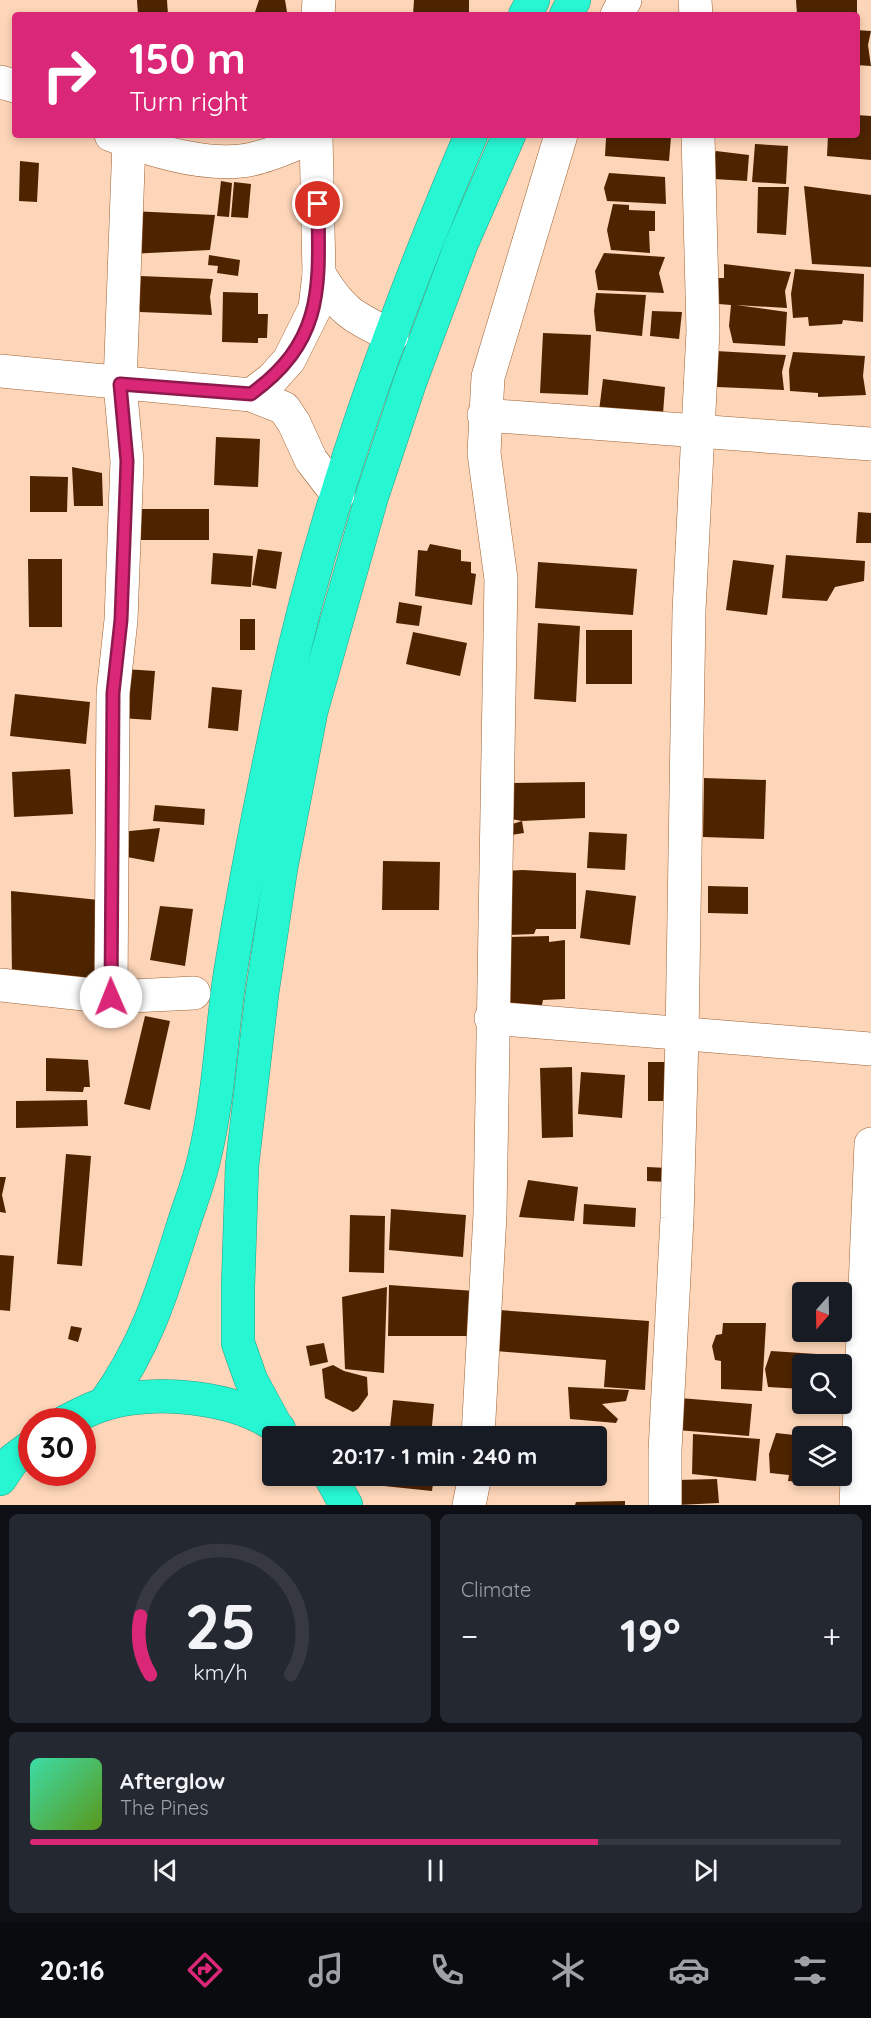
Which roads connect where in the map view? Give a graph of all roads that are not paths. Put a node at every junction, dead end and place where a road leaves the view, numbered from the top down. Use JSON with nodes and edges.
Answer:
{"nodes":[{"id":1,"x":120,"y":138,"type":"edge"},
{"id":2,"x":309,"y":138,"type":"edge"},
{"id":3,"x":316,"y":138,"type":"edge"},
{"id":4,"x":470,"y":138,"type":"edge"},
{"id":5,"x":508,"y":138,"type":"edge"},
{"id":6,"x":560,"y":138,"type":"edge"},
{"id":7,"x":698,"y":138,"type":"edge"},
{"id":8,"x":319,"y":273,"type":"junction"},
{"id":9,"x":392,"y":336,"type":"junction"},
{"id":10,"x":0,"y":371,"type":"edge"},
{"id":11,"x":120,"y":384,"type":"junction"},
{"id":12,"x":251,"y":394,"type":"junction"},
{"id":13,"x":484,"y":415,"type":"junction"},
{"id":14,"x":698,"y":431,"type":"junction"},
{"id":15,"x":871,"y":444,"type":"edge"},
{"id":16,"x":338,"y":495,"type":"junction"},
{"id":17,"x":0,"y":985,"type":"edge"},
{"id":18,"x":194,"y":993,"type":"dead end"},
{"id":19,"x":111,"y":997,"type":"junction"},
{"id":20,"x":491,"y":1018,"type":"junction"},
{"id":21,"x":682,"y":1036,"type":"junction"},
{"id":22,"x":871,"y":1049,"type":"edge"},
{"id":23,"x":871,"y":1144,"type":"edge"},
{"id":24,"x":104,"y":1404,"type":"junction"},
{"id":25,"x":95,"y":1408,"type":"edge"},
{"id":26,"x":271,"y":1426,"type":"edge"},
{"id":27,"x":278,"y":1426,"type":"edge"},
{"id":28,"x":479,"y":1426,"type":"edge"},
{"id":29,"x":18,"y":1457,"type":"edge"},
{"id":30,"x":0,"y":1479,"type":"edge"},
{"id":31,"x":336,"y":1486,"type":"edge"},
{"id":32,"x":472,"y":1486,"type":"edge"},
{"id":33,"x":346,"y":1505,"type":"edge"},
{"id":34,"x":469,"y":1505,"type":"edge"},
{"id":35,"x":665,"y":1505,"type":"edge"},
{"id":36,"x":856,"y":1505,"type":"edge"}],
"edges":[{"from":1,"to":2,"type":"street"},
{"from":1,"to":11,"type":"street"},
{"from":3,"to":8,"type":"street"},
{"from":4,"to":9,"type":"highway"},
{"from":5,"to":27,"type":"highway"},
{"from":6,"to":13,"type":"street"},
{"from":7,"to":14,"type":"street"},
{"from":8,"to":9,"type":"street"},
{"from":8,"to":12,"type":"street"},
{"from":9,"to":16,"type":"highway"},
{"from":10,"to":11,"type":"street"},
{"from":11,"to":12,"type":"street"},
{"from":11,"to":19,"type":"street"},
{"from":12,"to":16,"type":"street"},
{"from":13,"to":14,"type":"street"},
{"from":13,"to":20,"type":"street"},
{"from":14,"to":15,"type":"street"},
{"from":14,"to":21,"type":"street"},
{"from":16,"to":24,"type":"highway"},
{"from":17,"to":19,"type":"street"},
{"from":18,"to":19,"type":"street"},
{"from":20,"to":21,"type":"street"},
{"from":20,"to":28,"type":"street"},
{"from":21,"to":22,"type":"street"},
{"from":21,"to":35,"type":"street"},
{"from":23,"to":36,"type":"street"},
{"from":24,"to":25,"type":"highway"},
{"from":24,"to":26,"type":"highway"},
{"from":29,"to":30,"type":"highway"},
{"from":31,"to":33,"type":"highway"},
{"from":32,"to":34,"type":"street"}]}
